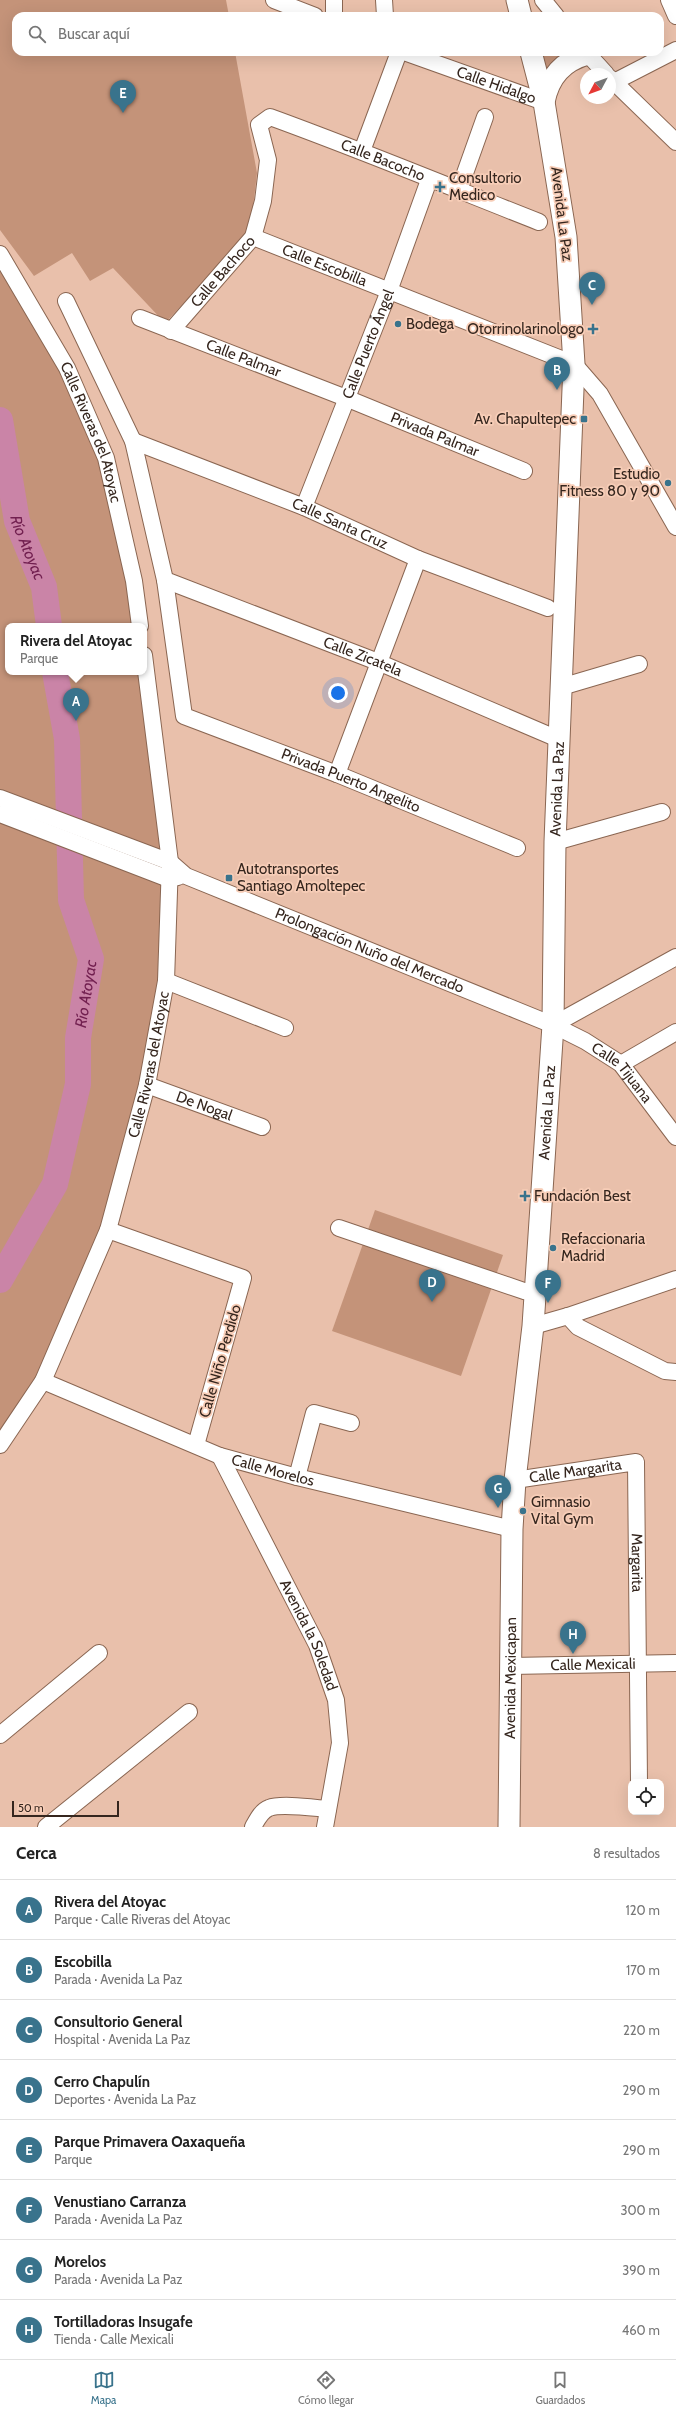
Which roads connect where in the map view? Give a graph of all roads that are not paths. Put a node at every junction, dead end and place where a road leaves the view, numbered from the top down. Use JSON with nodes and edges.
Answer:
{"nodes":[{"id":1,"x":274,"y":0,"type":"edge"},
{"id":2,"x":334,"y":0,"type":"edge"},
{"id":3,"x":384,"y":0,"type":"edge"},
{"id":4,"x":517,"y":0,"type":"edge"},
{"id":5,"x":543,"y":0,"type":"edge"},
{"id":6,"x":669,"y":0,"type":"edge"},
{"id":7,"x":305,"y":12,"type":"edge"},
{"id":8,"x":334,"y":12,"type":"edge"},
{"id":9,"x":384,"y":12,"type":"edge"},
{"id":10,"x":520,"y":12,"type":"edge"},
{"id":11,"x":553,"y":12,"type":"edge"},
{"id":12,"x":676,"y":16,"type":"edge"},
{"id":13,"x":676,"y":50,"type":"edge"},
{"id":14,"x":664,"y":55,"type":"edge"},
{"id":15,"x":398,"y":56,"type":"edge"},
{"id":16,"x":415,"y":56,"type":"edge"},
{"id":17,"x":532,"y":56,"type":"edge"},
{"id":18,"x":580,"y":56,"type":"edge"},
{"id":19,"x":590,"y":56,"type":"edge"},
{"id":20,"x":662,"y":56,"type":"edge"},
{"id":21,"x":601,"y":68,"type":"edge"},
{"id":22,"x":616,"y":75,"type":"edge"},
{"id":23,"x":616,"y":84,"type":"edge"},
{"id":24,"x":544,"y":102,"type":"junction"},
{"id":25,"x":270,"y":117,"type":"joint"},
{"id":26,"x":485,"y":117,"type":"dead end"},
{"id":27,"x":676,"y":142,"type":"edge"},
{"id":28,"x":362,"y":151,"type":"junction"},
{"id":29,"x":429,"y":180,"type":"junction"},
{"id":30,"x":459,"y":190,"type":"junction"},
{"id":31,"x":539,"y":222,"type":"dead end"},
{"id":32,"x":253,"y":237,"type":"junction"},
{"id":33,"x":0,"y":254,"type":"edge"},
{"id":34,"x":389,"y":291,"type":"junction"},
{"id":35,"x":66,"y":301,"type":"dead end"},
{"id":36,"x":140,"y":318,"type":"dead end"},
{"id":37,"x":171,"y":331,"type":"junction"},
{"id":38,"x":574,"y":364,"type":"junction"},
{"id":39,"x":346,"y":398,"type":"junction"},
{"id":40,"x":133,"y":441,"type":"junction"},
{"id":41,"x":524,"y":471,"type":"dead end"},
{"id":42,"x":304,"y":507,"type":"junction"},
{"id":43,"x":676,"y":527,"type":"edge"},
{"id":44,"x":418,"y":558,"type":"junction"},
{"id":45,"x":165,"y":580,"type":"junction"},
{"id":46,"x":548,"y":608,"type":"dead end"},
{"id":47,"x":140,"y":623,"type":"edge"},
{"id":48,"x":378,"y":662,"type":"junction"},
{"id":49,"x":639,"y":664,"type":"dead end"},
{"id":50,"x":146,"y":675,"type":"edge"},
{"id":51,"x":561,"y":687,"type":"junction"},
{"id":52,"x":558,"y":739,"type":"junction"},
{"id":53,"x":337,"y":774,"type":"junction"},
{"id":54,"x":0,"y":798,"type":"edge"},
{"id":55,"x":662,"y":812,"type":"dead end"},
{"id":56,"x":0,"y":814,"type":"edge"},
{"id":57,"x":555,"y":842,"type":"junction"},
{"id":58,"x":516,"y":848,"type":"dead end"},
{"id":59,"x":145,"y":860,"type":"junction"},
{"id":60,"x":170,"y":862,"type":"junction"},
{"id":61,"x":186,"y":876,"type":"junction"},
{"id":62,"x":169,"y":879,"type":"junction"},
{"id":63,"x":676,"y":957,"type":"edge"},
{"id":64,"x":166,"y":981,"type":"junction"},
{"id":65,"x":553,"y":1025,"type":"junction"},
{"id":66,"x":285,"y":1028,"type":"dead end"},
{"id":67,"x":676,"y":1032,"type":"edge"},
{"id":68,"x":621,"y":1064,"type":"junction"},
{"id":69,"x":147,"y":1085,"type":"junction"},
{"id":70,"x":262,"y":1127,"type":"dead end"},
{"id":71,"x":676,"y":1137,"type":"edge"},
{"id":72,"x":339,"y":1228,"type":"dead end"},
{"id":73,"x":108,"y":1230,"type":"junction"},
{"id":74,"x":676,"y":1279,"type":"edge"},
{"id":75,"x":536,"y":1293,"type":"junction"},
{"id":76,"x":568,"y":1316,"type":"junction"},
{"id":77,"x":533,"y":1326,"type":"junction"},
{"id":78,"x":676,"y":1372,"type":"edge"},
{"id":79,"x":43,"y":1381,"type":"junction"},
{"id":80,"x":351,"y":1423,"type":"dead end"},
{"id":81,"x":0,"y":1444,"type":"edge"},
{"id":82,"x":196,"y":1445,"type":"junction"},
{"id":83,"x":220,"y":1456,"type":"junction"},
{"id":84,"x":636,"y":1462,"type":"joint"},
{"id":85,"x":298,"y":1477,"type":"junction"},
{"id":86,"x":515,"y":1480,"type":"junction"},
{"id":87,"x":512,"y":1529,"type":"junction"},
{"id":88,"x":99,"y":1653,"type":"dead end"},
{"id":89,"x":676,"y":1663,"type":"edge"},
{"id":90,"x":639,"y":1664,"type":"junction"},
{"id":91,"x":510,"y":1666,"type":"junction"},
{"id":92,"x":189,"y":1712,"type":"dead end"},
{"id":93,"x":0,"y":1735,"type":"edge"},
{"id":94,"x":639,"y":1779,"type":"edge"},
{"id":95,"x":328,"y":1809,"type":"junction"},
{"id":96,"x":46,"y":1827,"type":"edge"},
{"id":97,"x":253,"y":1827,"type":"edge"},
{"id":98,"x":325,"y":1827,"type":"edge"},
{"id":99,"x":509,"y":1827,"type":"edge"}],
"edges":[{"from":1,"to":7,"type":"street"},
{"from":2,"to":8,"type":"street"},
{"from":3,"to":9,"type":"street"},
{"from":4,"to":10,"type":"main road"},
{"from":5,"to":11,"type":"street"},
{"from":6,"to":12,"type":"street"},
{"from":13,"to":14,"type":"street"},
{"from":15,"to":28,"type":"street"},
{"from":16,"to":24,"type":"street","name":"Calle Hidalgo"},
{"from":17,"to":24,"type":"main road","name":"Avenida La Paz"},
{"from":18,"to":24,"type":"main road"},
{"from":19,"to":21,"type":"street"},
{"from":20,"to":22,"type":"street"},
{"from":23,"to":27,"type":"street"},
{"from":24,"to":38,"type":"main road","name":"Avenida La Paz"},
{"from":25,"to":28,"type":"street","name":"Calle Bacocho"},
{"from":25,"to":32,"type":"street","name":"Calle Bachoco"},
{"from":26,"to":30,"type":"street"},
{"from":28,"to":29,"type":"street","name":"Calle Bacocho"},
{"from":29,"to":30,"type":"street","name":"Calle Bacocho"},
{"from":29,"to":34,"type":"street","name":"Calle Puerto Ángel"},
{"from":30,"to":31,"type":"street","name":"Calle Bacocho"},
{"from":32,"to":34,"type":"street","name":"Calle Escobilla"},
{"from":32,"to":37,"type":"street","name":"Calle Bachoco"},
{"from":33,"to":47,"type":"street","name":"Calle Riveras del Atoyac"},
{"from":34,"to":38,"type":"street","name":"Calle Escobilla"},
{"from":34,"to":39,"type":"street","name":"Calle Puerto Ángel"},
{"from":35,"to":40,"type":"street"},
{"from":36,"to":37,"type":"street","name":"Calle Palmar"},
{"from":37,"to":39,"type":"street","name":"Calle Palmar"},
{"from":38,"to":43,"type":"street"},
{"from":38,"to":51,"type":"main road","name":"Avenida La Paz"},
{"from":39,"to":41,"type":"street","name":"Privada Palmar"},
{"from":39,"to":42,"type":"street","name":"Calle Puerto Ángel"},
{"from":40,"to":42,"type":"street","name":"Calle Santa Cruz"},
{"from":40,"to":45,"type":"street"},
{"from":42,"to":44,"type":"street","name":"Calle Santa Cruz"},
{"from":44,"to":46,"type":"street","name":"Calle Santa Cruz"},
{"from":44,"to":48,"type":"street"},
{"from":45,"to":48,"type":"street","name":"Calle Zicatela"},
{"from":45,"to":53,"type":"street","name":"Privada Puerto Angelito"},
{"from":48,"to":52,"type":"street","name":"Calle Zicatela"},
{"from":48,"to":53,"type":"street"},
{"from":49,"to":51,"type":"street"},
{"from":50,"to":60,"type":"street","name":"Calle Riveras del Atoyac"},
{"from":51,"to":52,"type":"main road","name":"Avenida La Paz"},
{"from":52,"to":57,"type":"main road","name":"Avenida La Paz"},
{"from":53,"to":58,"type":"street","name":"Privada Puerto Angelito"},
{"from":54,"to":59,"type":"street"},
{"from":55,"to":57,"type":"street"},
{"from":56,"to":59,"type":"street"},
{"from":57,"to":65,"type":"main road","name":"Avenida La Paz"},
{"from":59,"to":60,"type":"street"},
{"from":59,"to":62,"type":"street"},
{"from":60,"to":61,"type":"street","name":"Prolongación Nuño del Mercado"},
{"from":60,"to":62,"type":"street","name":"Calle Riveras del Atoyac"},
{"from":61,"to":62,"type":"street"},
{"from":61,"to":65,"type":"street","name":"Prolongación Nuño del Mercado"},
{"from":62,"to":64,"type":"street","name":"Calle Riveras del Atoyac"},
{"from":63,"to":65,"type":"street"},
{"from":64,"to":66,"type":"street"},
{"from":64,"to":69,"type":"street","name":"Calle Riveras del Atoyac"},
{"from":65,"to":68,"type":"street","name":"Calle Tijuana"},
{"from":65,"to":75,"type":"main road","name":"Avenida La Paz"},
{"from":67,"to":68,"type":"street"},
{"from":68,"to":71,"type":"street","name":"Calle Tijuana"},
{"from":69,"to":70,"type":"street","name":"De Nogal"},
{"from":69,"to":73,"type":"street","name":"Calle Riveras del Atoyac"},
{"from":72,"to":75,"type":"street"},
{"from":73,"to":79,"type":"street","name":"Calle Riveras del Atoyac"},
{"from":73,"to":82,"type":"street","name":"Calle Niño Perdido"},
{"from":74,"to":76,"type":"street"},
{"from":75,"to":77,"type":"main road","name":"Avenida La Paz"},
{"from":76,"to":77,"type":"street"},
{"from":76,"to":78,"type":"street"},
{"from":77,"to":86,"type":"main road","name":"Avenida La Paz"},
{"from":79,"to":81,"type":"street","name":"Calle Riveras del Atoyac"},
{"from":79,"to":82,"type":"street","name":"Calle Morelos"},
{"from":80,"to":85,"type":"street"},
{"from":82,"to":83,"type":"street","name":"Calle Morelos"},
{"from":83,"to":85,"type":"street","name":"Calle Morelos"},
{"from":83,"to":95,"type":"street","name":"Avenida la Soledad"},
{"from":84,"to":86,"type":"street","name":"Calle Margarita"},
{"from":84,"to":90,"type":"street","name":"Margarita"},
{"from":85,"to":87,"type":"street","name":"Calle Morelos"},
{"from":86,"to":87,"type":"main road","name":"Avenida La Paz"},
{"from":87,"to":91,"type":"main road","name":"Avenida Mexicapan"},
{"from":88,"to":93,"type":"street"},
{"from":89,"to":90,"type":"street","name":"Calle Mexicali"},
{"from":90,"to":91,"type":"street","name":"Calle Mexicali"},
{"from":90,"to":94,"type":"street","name":"Margarita"},
{"from":91,"to":99,"type":"main road","name":"Avenida Mexicapan"},
{"from":92,"to":96,"type":"street"},
{"from":95,"to":97,"type":"street"},
{"from":95,"to":98,"type":"street","name":"Avenida la Soledad"}]}
